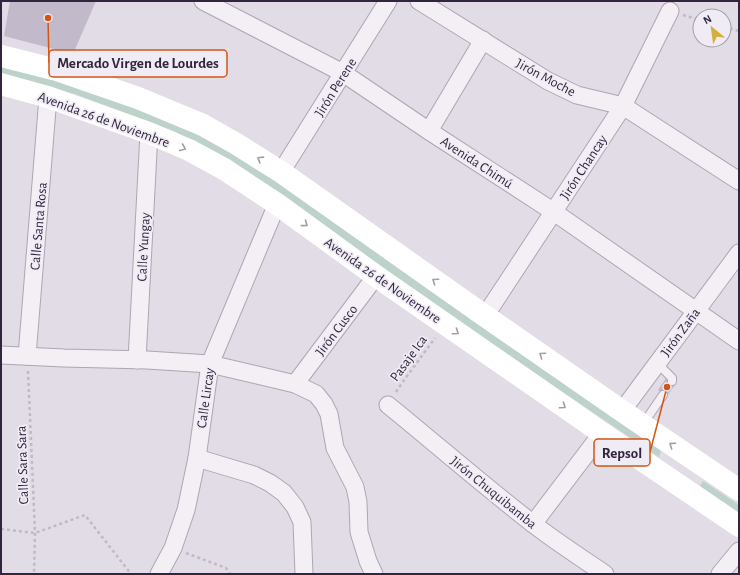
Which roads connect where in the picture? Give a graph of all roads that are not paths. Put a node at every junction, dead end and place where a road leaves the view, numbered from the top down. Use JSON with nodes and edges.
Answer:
{"nodes":[{"id":1,"x":203,"y":1,"type":"edge"},
{"id":2,"x":388,"y":1,"type":"edge"},
{"id":3,"x":419,"y":1,"type":"edge"},
{"id":4,"x":670,"y":11,"type":"dead end"},
{"id":5,"x":483,"y":40,"type":"junction"},
{"id":6,"x":1,"y":56,"type":"edge"},
{"id":7,"x":343,"y":73,"type":"junction"},
{"id":8,"x":1,"y":84,"type":"edge"},
{"id":9,"x":48,"y":97,"type":"junction"},
{"id":10,"x":623,"y":106,"type":"junction"},
{"id":11,"x":429,"y":131,"type":"junction"},
{"id":12,"x":149,"y":133,"type":"junction"},
{"id":13,"x":281,"y":172,"type":"junction"},
{"id":14,"x":739,"y":181,"type":"edge"},
{"id":15,"x":277,"y":204,"type":"junction"},
{"id":16,"x":554,"y":212,"type":"junction"},
{"id":17,"x":739,"y":252,"type":"edge"},
{"id":18,"x":376,"y":276,"type":"junction"},
{"id":19,"x":696,"y":311,"type":"junction"},
{"id":20,"x":485,"y":316,"type":"junction"},
{"id":21,"x":739,"y":341,"type":"edge"},
{"id":22,"x":1,"y":354,"type":"edge"},
{"id":23,"x":27,"y":356,"type":"junction"},
{"id":24,"x":137,"y":360,"type":"junction"},
{"id":25,"x":657,"y":363,"type":"junction"},
{"id":26,"x":210,"y":364,"type":"junction"},
{"id":27,"x":672,"y":381,"type":"dead end"},
{"id":28,"x":295,"y":384,"type":"junction"},
{"id":29,"x":664,"y":395,"type":"dead end"},
{"id":30,"x":388,"y":405,"type":"road end"},
{"id":31,"x":622,"y":411,"type":"junction"},
{"id":32,"x":643,"y":425,"type":"junction"},
{"id":33,"x":602,"y":433,"type":"junction"},
{"id":34,"x":197,"y":458,"type":"junction"},
{"id":35,"x":692,"y":459,"type":"junction"},
{"id":36,"x":676,"y":483,"type":"junction"},
{"id":37,"x":739,"y":490,"type":"edge"},
{"id":38,"x":533,"y":524,"type":"junction"},
{"id":39,"x":739,"y":526,"type":"edge"},
{"id":40,"x":739,"y":551,"type":"edge"},
{"id":41,"x":159,"y":574,"type":"edge"},
{"id":42,"x":304,"y":574,"type":"edge"},
{"id":43,"x":374,"y":574,"type":"edge"},
{"id":44,"x":605,"y":574,"type":"edge"},
{"id":45,"x":720,"y":574,"type":"edge"}],
"edges":[{"from":1,"to":7,"type":"street","name":"Avenida Chimú"},
{"from":2,"to":7,"type":"street","name":"Jirón Perene"},
{"from":3,"to":5,"type":"street","name":"Jirón Moche"},
{"from":4,"to":10,"type":"street","name":"Jirón Chancay"},
{"from":5,"to":10,"type":"street","name":"Jirón Moche"},
{"from":5,"to":11,"type":"street"},
{"from":13,"to":6,"type":"main road","name":"Avenida 26 de Noviembre","one_way":true},
{"from":7,"to":11,"type":"street","name":"Avenida Chimú"},
{"from":7,"to":13,"type":"street","name":"Jirón Perene"},
{"from":8,"to":9,"type":"main road","name":"Avenida 26 de Noviembre"},
{"from":9,"to":12,"type":"main road","name":"Avenida 26 de Noviembre"},
{"from":9,"to":23,"type":"street","name":"Calle Santa Rosa"},
{"from":10,"to":14,"type":"street","name":"Jirón Moche"},
{"from":10,"to":16,"type":"street","name":"Jirón Chancay"},
{"from":11,"to":16,"type":"street","name":"Avenida Chimú"},
{"from":12,"to":15,"type":"main road","name":"Avenida 26 de Noviembre","one_way":true},
{"from":12,"to":24,"type":"street","name":"Calle Yungay"},
{"from":20,"to":13,"type":"main road","name":"Avenida 26 de Noviembre","one_way":true},
{"from":15,"to":18,"type":"main road","name":"Avenida 26 de Noviembre","one_way":true},
{"from":15,"to":26,"type":"street","name":"Calle Lircay"},
{"from":16,"to":19,"type":"street","name":"Avenida Chimú"},
{"from":16,"to":20,"type":"street","name":"Jirón Chancay"},
{"from":17,"to":19,"type":"street","name":"Jirón Zaña"},
{"from":18,"to":28,"type":"street","name":"Jirón Cusco"},
{"from":18,"to":33,"type":"main road","name":"Avenida 26 de Noviembre","one_way":true},
{"from":19,"to":21,"type":"street","name":"Avenida Chimú"},
{"from":19,"to":25,"type":"street","name":"Jirón Zaña"},
{"from":31,"to":20,"type":"main road","name":"Avenida 26 de Noviembre","one_way":true},
{"from":22,"to":23,"type":"street"},
{"from":23,"to":24,"type":"street"},
{"from":24,"to":26,"type":"street"},
{"from":25,"to":27,"type":"lane"},
{"from":25,"to":31,"type":"street","name":"Jirón Zaña"},
{"from":26,"to":28,"type":"street"},
{"from":26,"to":34,"type":"street","name":"Calle Lircay"},
{"from":28,"to":43,"type":"street"},
{"from":29,"to":32,"type":"lane"},
{"from":30,"to":38,"type":"street","name":"Jirón Chuquibamba"},
{"from":31,"to":32,"type":"main road","name":"Avenida 26 de Noviembre"},
{"from":35,"to":32,"type":"main road","name":"Avenida 26 de Noviembre","one_way":true},
{"from":33,"to":36,"type":"main road","name":"Avenida 26 de Noviembre"},
{"from":33,"to":38,"type":"street"},
{"from":34,"to":41,"type":"street","name":"Calle Lircay"},
{"from":34,"to":42,"type":"street"},
{"from":35,"to":36,"type":"main road"},
{"from":35,"to":37,"type":"main road","name":"Avenida 26 de Noviembre"},
{"from":36,"to":39,"type":"main road","name":"Avenida 26 de Noviembre"},
{"from":38,"to":44,"type":"street","name":"Jirón Chuquibamba"},
{"from":40,"to":45,"type":"street"}]}
